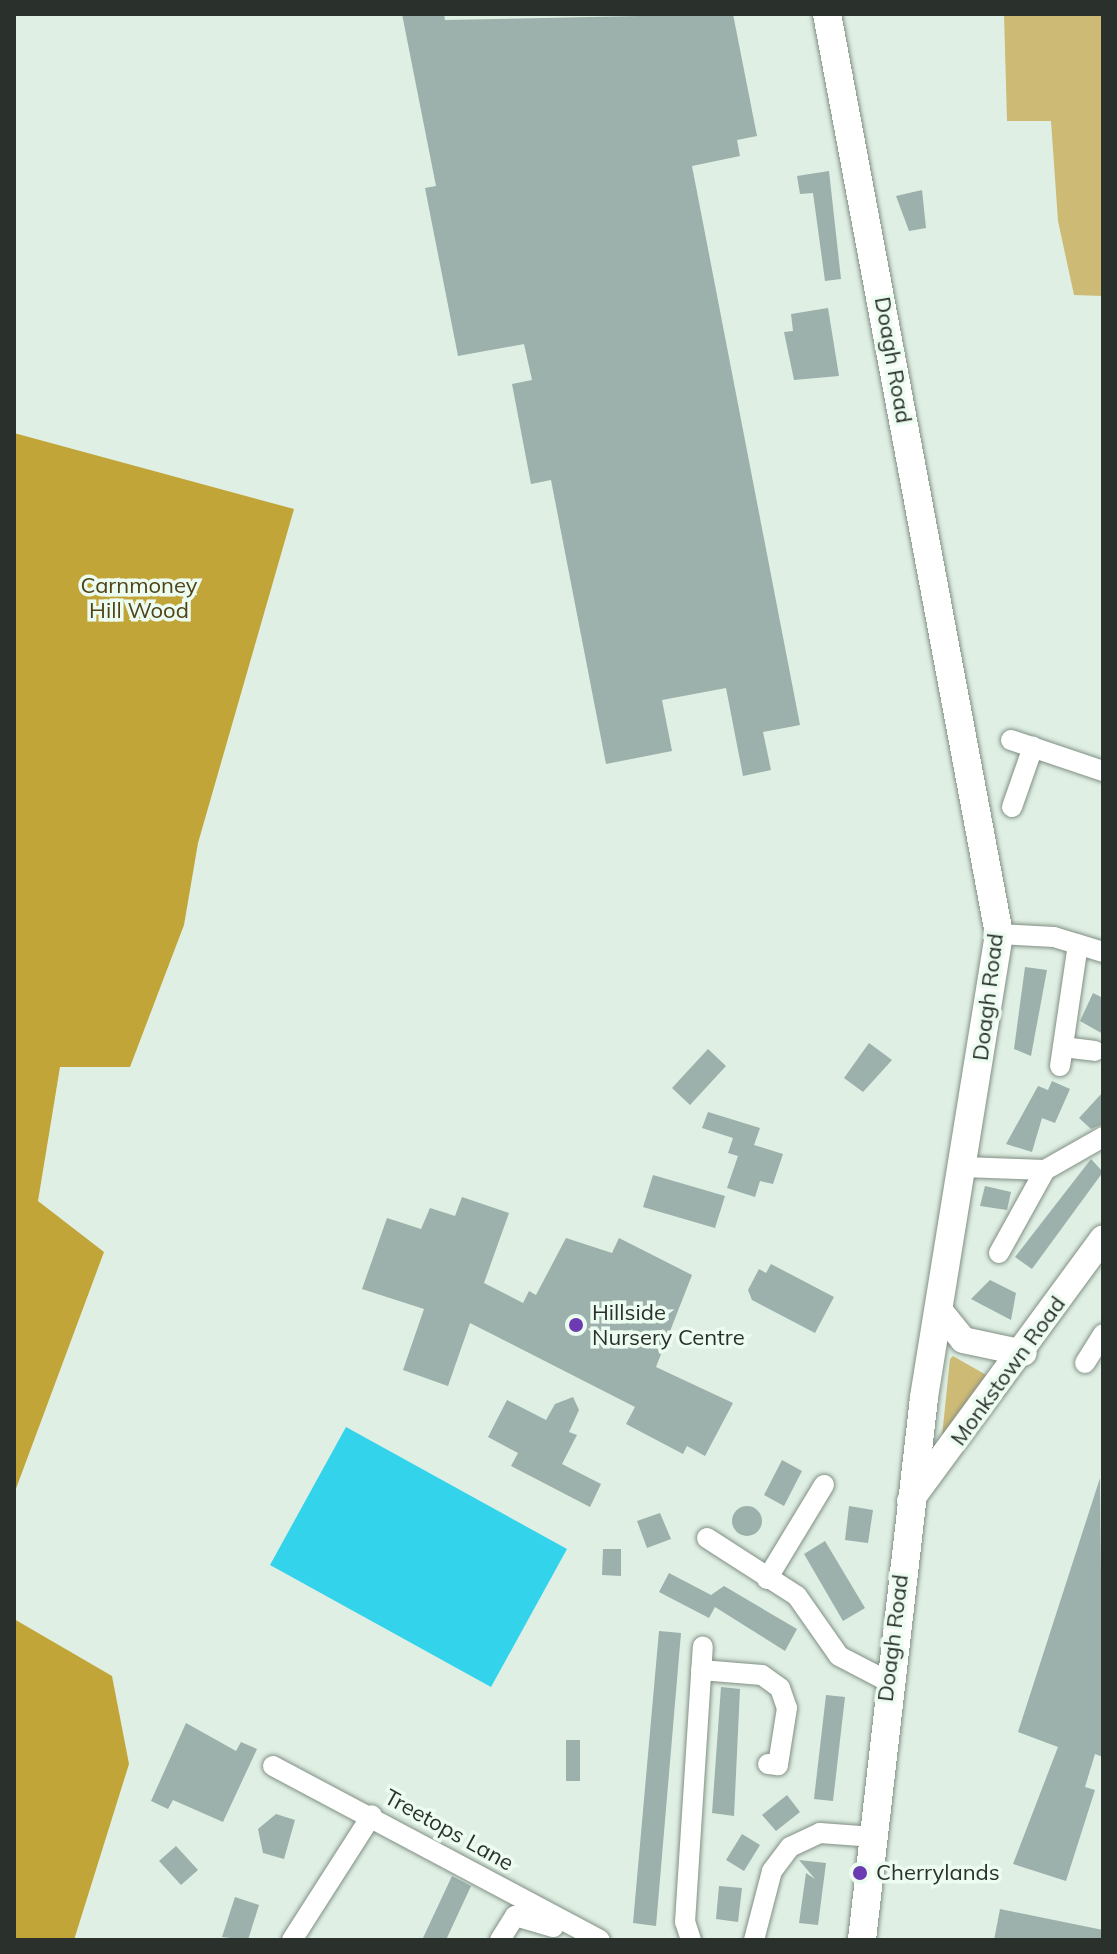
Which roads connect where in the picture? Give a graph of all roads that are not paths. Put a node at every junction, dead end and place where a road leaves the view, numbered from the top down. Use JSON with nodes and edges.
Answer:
{"nodes":[{"id":1,"x":827,"y":14,"type":"edge"},
{"id":2,"x":1011,"y":740,"type":"dead end"},
{"id":3,"x":1033,"y":747,"type":"junction"},
{"id":4,"x":1103,"y":771,"type":"edge"},
{"id":5,"x":1012,"y":807,"type":"dead end"},
{"id":6,"x":999,"y":934,"type":"junction"},
{"id":7,"x":1078,"y":944,"type":"junction"},
{"id":8,"x":1103,"y":952,"type":"edge"},
{"id":9,"x":1095,"y":1051,"type":"dead end"},
{"id":10,"x":1103,"y":1137,"type":"edge"},
{"id":11,"x":963,"y":1167,"type":"junction"},
{"id":12,"x":1045,"y":1170,"type":"junction"},
{"id":13,"x":1103,"y":1238,"type":"edge"},
{"id":14,"x":999,"y":1253,"type":"dead end"},
{"id":15,"x":939,"y":1310,"type":"junction"},
{"id":16,"x":1101,"y":1343,"type":"edge"},
{"id":17,"x":1024,"y":1353,"type":"junction"},
{"id":18,"x":1085,"y":1363,"type":"dead end"},
{"id":19,"x":824,"y":1485,"type":"dead end"},
{"id":20,"x":910,"y":1501,"type":"junction"},
{"id":21,"x":707,"y":1538,"type":"dead end"},
{"id":22,"x":767,"y":1579,"type":"junction"},
{"id":23,"x":703,"y":1647,"type":"dead end"},
{"id":24,"x":701,"y":1670,"type":"junction"},
{"id":25,"x":887,"y":1681,"type":"junction"},
{"id":26,"x":768,"y":1764,"type":"dead end"},
{"id":27,"x":273,"y":1766,"type":"dead end"},
{"id":28,"x":372,"y":1815,"type":"junction"},
{"id":29,"x":874,"y":1837,"type":"junction"},
{"id":30,"x":292,"y":1940,"type":"edge"},
{"id":31,"x":500,"y":1940,"type":"edge"},
{"id":32,"x":573,"y":1940,"type":"edge"},
{"id":33,"x":600,"y":1940,"type":"edge"},
{"id":34,"x":691,"y":1940,"type":"edge"},
{"id":35,"x":754,"y":1940,"type":"edge"},
{"id":36,"x":862,"y":1940,"type":"edge"}],
"edges":[{"from":1,"to":6,"type":"main road","name":"Doagh Road"},
{"from":2,"to":3,"type":"street"},
{"from":3,"to":4,"type":"street"},
{"from":3,"to":5,"type":"street"},
{"from":6,"to":7,"type":"street"},
{"from":6,"to":11,"type":"main road","name":"Doagh Road"},
{"from":7,"to":8,"type":"street"},
{"from":7,"to":9,"type":"street"},
{"from":10,"to":12,"type":"street"},
{"from":11,"to":12,"type":"street"},
{"from":11,"to":15,"type":"main road","name":"Doagh Road"},
{"from":12,"to":14,"type":"street"},
{"from":13,"to":17,"type":"street","name":"Monkstown Road"},
{"from":15,"to":17,"type":"street"},
{"from":15,"to":20,"type":"main road","name":"Doagh Road"},
{"from":16,"to":18,"type":"street"},
{"from":17,"to":20,"type":"street","name":"Monkstown Road"},
{"from":19,"to":22,"type":"street"},
{"from":20,"to":25,"type":"main road","name":"Doagh Road"},
{"from":21,"to":22,"type":"street"},
{"from":22,"to":25,"type":"street"},
{"from":23,"to":24,"type":"street"},
{"from":24,"to":26,"type":"street"},
{"from":24,"to":34,"type":"street"},
{"from":25,"to":29,"type":"main road","name":"Doagh Road"},
{"from":27,"to":28,"type":"street","name":"Treetops Lane"},
{"from":28,"to":30,"type":"street"},
{"from":28,"to":33,"type":"street","name":"Treetops Lane"},
{"from":29,"to":35,"type":"street"},
{"from":29,"to":36,"type":"main road","name":"Doagh Road"},
{"from":31,"to":32,"type":"street"}]}
